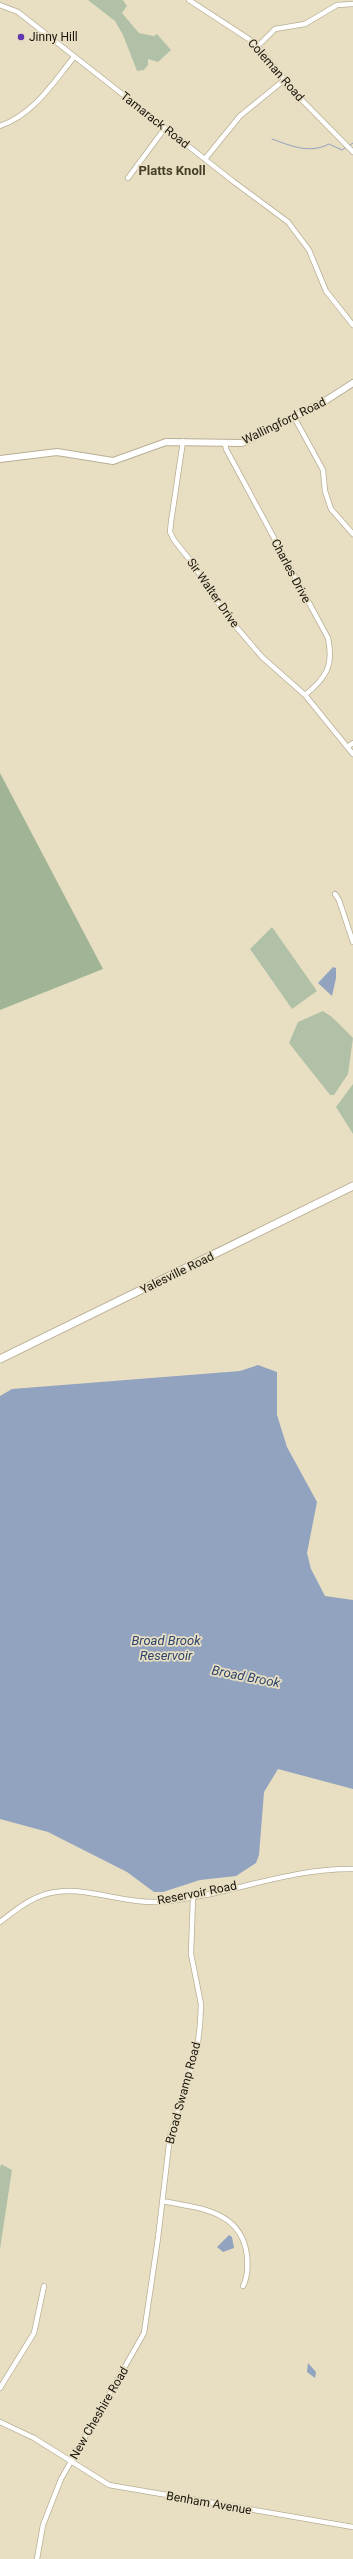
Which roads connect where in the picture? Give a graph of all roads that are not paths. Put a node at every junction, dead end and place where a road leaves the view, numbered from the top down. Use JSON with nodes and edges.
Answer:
{"nodes":[{"id":1,"x":189,"y":0,"type":"edge"},
{"id":2,"x":353,"y":4,"type":"edge"},
{"id":3,"x":0,"y":5,"type":"edge"},
{"id":4,"x":258,"y":46,"type":"junction"},
{"id":5,"x":74,"y":57,"type":"junction"},
{"id":6,"x":284,"y":80,"type":"junction"},
{"id":7,"x":0,"y":126,"type":"edge"},
{"id":8,"x":166,"y":128,"type":"junction"},
{"id":9,"x":353,"y":152,"type":"edge"},
{"id":10,"x":204,"y":159,"type":"junction"},
{"id":11,"x":128,"y":178,"type":"dead end"},
{"id":12,"x":353,"y":325,"type":"edge"},
{"id":13,"x":353,"y":383,"type":"edge"},
{"id":14,"x":294,"y":417,"type":"junction"},
{"id":15,"x":183,"y":441,"type":"junction"},
{"id":16,"x":225,"y":444,"type":"junction"},
{"id":17,"x":0,"y":459,"type":"edge"},
{"id":18,"x":353,"y":534,"type":"edge"},
{"id":19,"x":305,"y":695,"type":"junction"},
{"id":20,"x":353,"y":743,"type":"edge"},
{"id":21,"x":347,"y":747,"type":"junction"},
{"id":22,"x":353,"y":754,"type":"edge"},
{"id":23,"x":335,"y":894,"type":"dead end"},
{"id":24,"x":353,"y":942,"type":"edge"},
{"id":25,"x":353,"y":1186,"type":"edge"},
{"id":26,"x":0,"y":1359,"type":"edge"},
{"id":27,"x":353,"y":1869,"type":"edge"},
{"id":28,"x":193,"y":1897,"type":"junction"},
{"id":29,"x":0,"y":1922,"type":"edge"},
{"id":30,"x":162,"y":2201,"type":"junction"},
{"id":31,"x":154,"y":2265,"type":"joint"},
{"id":32,"x":44,"y":2286,"type":"dead end"},
{"id":33,"x":243,"y":2286,"type":"dead end"},
{"id":34,"x":0,"y":2388,"type":"edge"},
{"id":35,"x":0,"y":2422,"type":"edge"},
{"id":36,"x":72,"y":2462,"type":"junction"},
{"id":37,"x":353,"y":2527,"type":"edge"},
{"id":38,"x":37,"y":2559,"type":"edge"}],
"edges":[{"from":1,"to":4,"type":"street","name":"Coleman Road"},
{"from":2,"to":4,"type":"street"},
{"from":3,"to":5,"type":"street","name":"Tamarack Road"},
{"from":4,"to":6,"type":"street","name":"Coleman Road"},
{"from":5,"to":7,"type":"street"},
{"from":5,"to":8,"type":"street","name":"Tamarack Road"},
{"from":6,"to":9,"type":"street","name":"Coleman Road"},
{"from":6,"to":10,"type":"street"},
{"from":8,"to":10,"type":"street","name":"Tamarack Road"},
{"from":8,"to":11,"type":"street"},
{"from":10,"to":12,"type":"street","name":"Tamarack Road"},
{"from":13,"to":14,"type":"street","name":"Wallingford Road"},
{"from":14,"to":16,"type":"street","name":"Wallingford Road"},
{"from":14,"to":18,"type":"street"},
{"from":15,"to":16,"type":"street","name":"Wallingford Road"},
{"from":15,"to":17,"type":"street","name":"Wallingford Road"},
{"from":15,"to":19,"type":"street","name":"Sir Walter Drive"},
{"from":16,"to":19,"type":"street","name":"Charles Drive"},
{"from":19,"to":21,"type":"street","name":"Sir Walter Drive"},
{"from":20,"to":21,"type":"street"},
{"from":21,"to":22,"type":"street","name":"Sir Walter Drive"},
{"from":23,"to":24,"type":"street"},
{"from":25,"to":26,"type":"main road","name":"Yalesville Road"},
{"from":27,"to":28,"type":"street","name":"Reservoir Road"},
{"from":28,"to":29,"type":"street","name":"Reservoir Road"},
{"from":28,"to":30,"type":"street","name":"Broad Swamp Road"},
{"from":30,"to":31,"type":"street","name":"Broad Swamp Road"},
{"from":30,"to":33,"type":"street"},
{"from":31,"to":36,"type":"street","name":"New Cheshire Road"},
{"from":32,"to":34,"type":"street"},
{"from":35,"to":36,"type":"street","name":"Benham Avenue"},
{"from":36,"to":37,"type":"street","name":"Benham Avenue"},
{"from":36,"to":38,"type":"street","name":"New Cheshire Road"}]}
